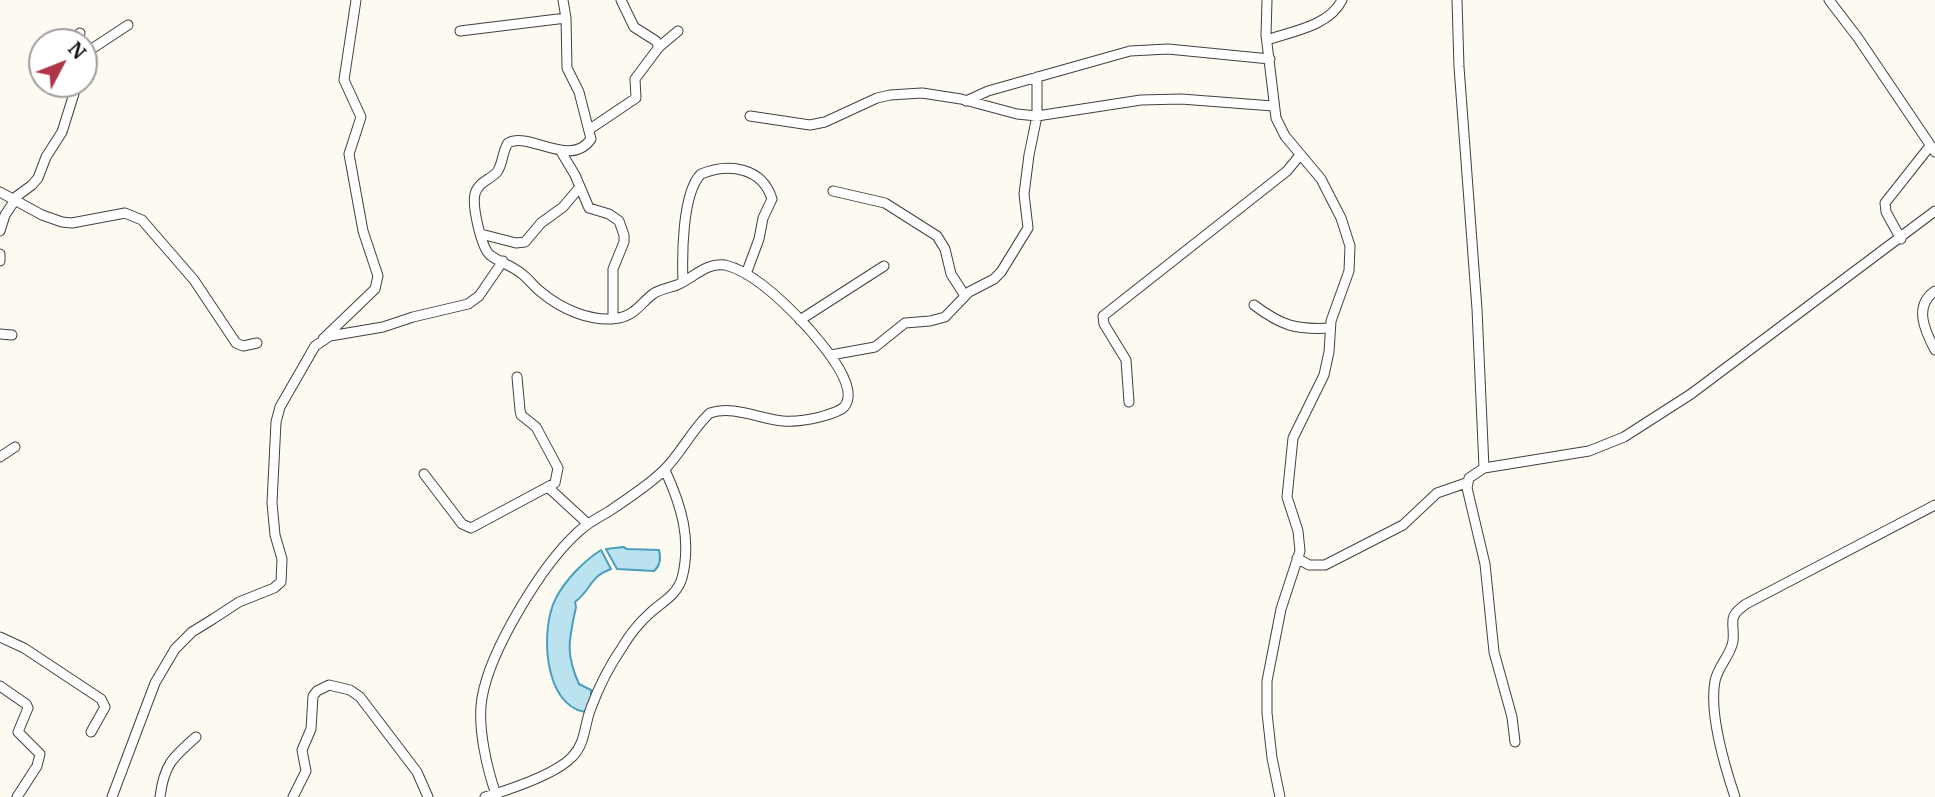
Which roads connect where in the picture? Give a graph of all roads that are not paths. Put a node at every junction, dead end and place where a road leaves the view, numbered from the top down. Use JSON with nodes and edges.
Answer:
{"nodes":[{"id":1,"x":356,"y":0,"type":"edge"},
{"id":2,"x":563,"y":0,"type":"edge"},
{"id":3,"x":621,"y":0,"type":"edge"},
{"id":4,"x":1267,"y":0,"type":"edge"},
{"id":5,"x":1342,"y":0,"type":"edge"},
{"id":6,"x":1457,"y":0,"type":"edge"},
{"id":7,"x":1829,"y":0,"type":"edge"},
{"id":8,"x":566,"y":18,"type":"junction"},
{"id":9,"x":128,"y":25,"type":"dead end"},
{"id":10,"x":460,"y":31,"type":"dead end"},
{"id":11,"x":678,"y":31,"type":"dead end"},
{"id":12,"x":1267,"y":40,"type":"junction"},
{"id":13,"x":98,"y":45,"type":"edge"},
{"id":14,"x":659,"y":47,"type":"junction"},
{"id":15,"x":1270,"y":59,"type":"junction"},
{"id":16,"x":1037,"y":77,"type":"junction"},
{"id":17,"x":73,"y":98,"type":"edge"},
{"id":18,"x":966,"y":101,"type":"junction"},
{"id":19,"x":1273,"y":106,"type":"junction"},
{"id":20,"x":750,"y":116,"type":"dead end"},
{"id":21,"x":1037,"y":116,"type":"junction"},
{"id":22,"x":590,"y":129,"type":"junction"},
{"id":23,"x":1932,"y":149,"type":"edge"},
{"id":24,"x":560,"y":150,"type":"junction"},
{"id":25,"x":1300,"y":155,"type":"junction"},
{"id":26,"x":580,"y":187,"type":"junction"},
{"id":27,"x":833,"y":191,"type":"dead end"},
{"id":28,"x":0,"y":192,"type":"edge"},
{"id":29,"x":14,"y":199,"type":"junction"},
{"id":30,"x":1935,"y":211,"type":"edge"},
{"id":31,"x":0,"y":231,"type":"edge"},
{"id":32,"x":481,"y":234,"type":"junction"},
{"id":33,"x":1901,"y":239,"type":"junction"},
{"id":34,"x":0,"y":254,"type":"edge"},
{"id":35,"x":0,"y":261,"type":"edge"},
{"id":36,"x":503,"y":261,"type":"junction"},
{"id":37,"x":884,"y":266,"type":"dead end"},
{"id":38,"x":746,"y":274,"type":"junction"},
{"id":39,"x":683,"y":282,"type":"junction"},
{"id":40,"x":1935,"y":291,"type":"edge"},
{"id":41,"x":965,"y":296,"type":"junction"},
{"id":42,"x":1254,"y":306,"type":"dead end"},
{"id":43,"x":613,"y":319,"type":"junction"},
{"id":44,"x":800,"y":320,"type":"junction"},
{"id":45,"x":1330,"y":328,"type":"junction"},
{"id":46,"x":0,"y":334,"type":"edge"},
{"id":47,"x":12,"y":335,"type":"dead end"},
{"id":48,"x":322,"y":340,"type":"junction"},
{"id":49,"x":257,"y":343,"type":"dead end"},
{"id":50,"x":1935,"y":350,"type":"edge"},
{"id":51,"x":831,"y":355,"type":"junction"},
{"id":52,"x":517,"y":377,"type":"dead end"},
{"id":53,"x":1129,"y":402,"type":"dead end"},
{"id":54,"x":15,"y":447,"type":"dead end"},
{"id":55,"x":0,"y":457,"type":"edge"},
{"id":56,"x":1485,"y":468,"type":"junction"},
{"id":57,"x":665,"y":470,"type":"junction"},
{"id":58,"x":424,"y":474,"type":"dead end"},
{"id":59,"x":1466,"y":483,"type":"junction"},
{"id":60,"x":549,"y":488,"type":"junction"},
{"id":61,"x":1935,"y":505,"type":"edge"},
{"id":62,"x":588,"y":524,"type":"junction"},
{"id":63,"x":1297,"y":558,"type":"junction"},
{"id":64,"x":0,"y":637,"type":"edge"},
{"id":65,"x":0,"y":687,"type":"edge"},
{"id":66,"x":91,"y":732,"type":"dead end"},
{"id":67,"x":196,"y":737,"type":"dead end"},
{"id":68,"x":1515,"y":742,"type":"dead end"},
{"id":69,"x":496,"y":795,"type":"edge"},
{"id":70,"x":17,"y":797,"type":"edge"},
{"id":71,"x":112,"y":797,"type":"edge"},
{"id":72,"x":160,"y":797,"type":"edge"},
{"id":73,"x":293,"y":797,"type":"edge"},
{"id":74,"x":428,"y":797,"type":"edge"},
{"id":75,"x":485,"y":797,"type":"edge"},
{"id":76,"x":1280,"y":797,"type":"edge"},
{"id":77,"x":1735,"y":797,"type":"edge"}],
"edges":[{"from":1,"to":48,"type":"street"},
{"from":2,"to":8,"type":"street"},
{"from":3,"to":14,"type":"street"},
{"from":4,"to":12,"type":"street"},
{"from":5,"to":12,"type":"street"},
{"from":6,"to":56,"type":"street"},
{"from":7,"to":23,"type":"street"},
{"from":8,"to":10,"type":"street"},
{"from":8,"to":22,"type":"street"},
{"from":9,"to":13,"type":"street"},
{"from":11,"to":14,"type":"street"},
{"from":12,"to":15,"type":"street"},
{"from":14,"to":22,"type":"street"},
{"from":15,"to":16,"type":"street"},
{"from":15,"to":19,"type":"street"},
{"from":16,"to":18,"type":"street"},
{"from":16,"to":21,"type":"street"},
{"from":17,"to":29,"type":"street"},
{"from":18,"to":20,"type":"street"},
{"from":18,"to":21,"type":"street"},
{"from":19,"to":21,"type":"street"},
{"from":19,"to":25,"type":"street"},
{"from":21,"to":41,"type":"street"},
{"from":22,"to":24,"type":"street"},
{"from":23,"to":33,"type":"street"},
{"from":24,"to":26,"type":"street"},
{"from":24,"to":32,"type":"street"},
{"from":25,"to":45,"type":"street"},
{"from":25,"to":53,"type":"street"},
{"from":26,"to":32,"type":"street"},
{"from":26,"to":43,"type":"street"},
{"from":27,"to":41,"type":"street"},
{"from":28,"to":29,"type":"street"},
{"from":29,"to":31,"type":"street"},
{"from":29,"to":49,"type":"street"},
{"from":30,"to":33,"type":"street"},
{"from":32,"to":36,"type":"street"},
{"from":33,"to":56,"type":"street"},
{"from":34,"to":35,"type":"street"},
{"from":36,"to":43,"type":"street"},
{"from":36,"to":48,"type":"street"},
{"from":37,"to":44,"type":"street"},
{"from":38,"to":39,"type":"street"},
{"from":38,"to":39,"type":"street"},
{"from":38,"to":44,"type":"street"},
{"from":39,"to":43,"type":"street"},
{"from":40,"to":50,"type":"street"},
{"from":41,"to":51,"type":"street"},
{"from":42,"to":45,"type":"street"},
{"from":44,"to":51,"type":"street"},
{"from":45,"to":63,"type":"street"},
{"from":46,"to":47,"type":"street"},
{"from":48,"to":71,"type":"street"},
{"from":51,"to":57,"type":"street"},
{"from":52,"to":60,"type":"street"},
{"from":54,"to":55,"type":"street"},
{"from":56,"to":59,"type":"street"},
{"from":57,"to":62,"type":"street"},
{"from":57,"to":69,"type":"street"},
{"from":58,"to":60,"type":"street"},
{"from":59,"to":63,"type":"street"},
{"from":59,"to":68,"type":"street"},
{"from":60,"to":62,"type":"street"},
{"from":61,"to":77,"type":"street"},
{"from":62,"to":69,"type":"street"},
{"from":63,"to":76,"type":"street"},
{"from":64,"to":66,"type":"street"},
{"from":65,"to":70,"type":"street"},
{"from":67,"to":72,"type":"street"},
{"from":69,"to":75,"type":"street"},
{"from":73,"to":74,"type":"street"}]}
